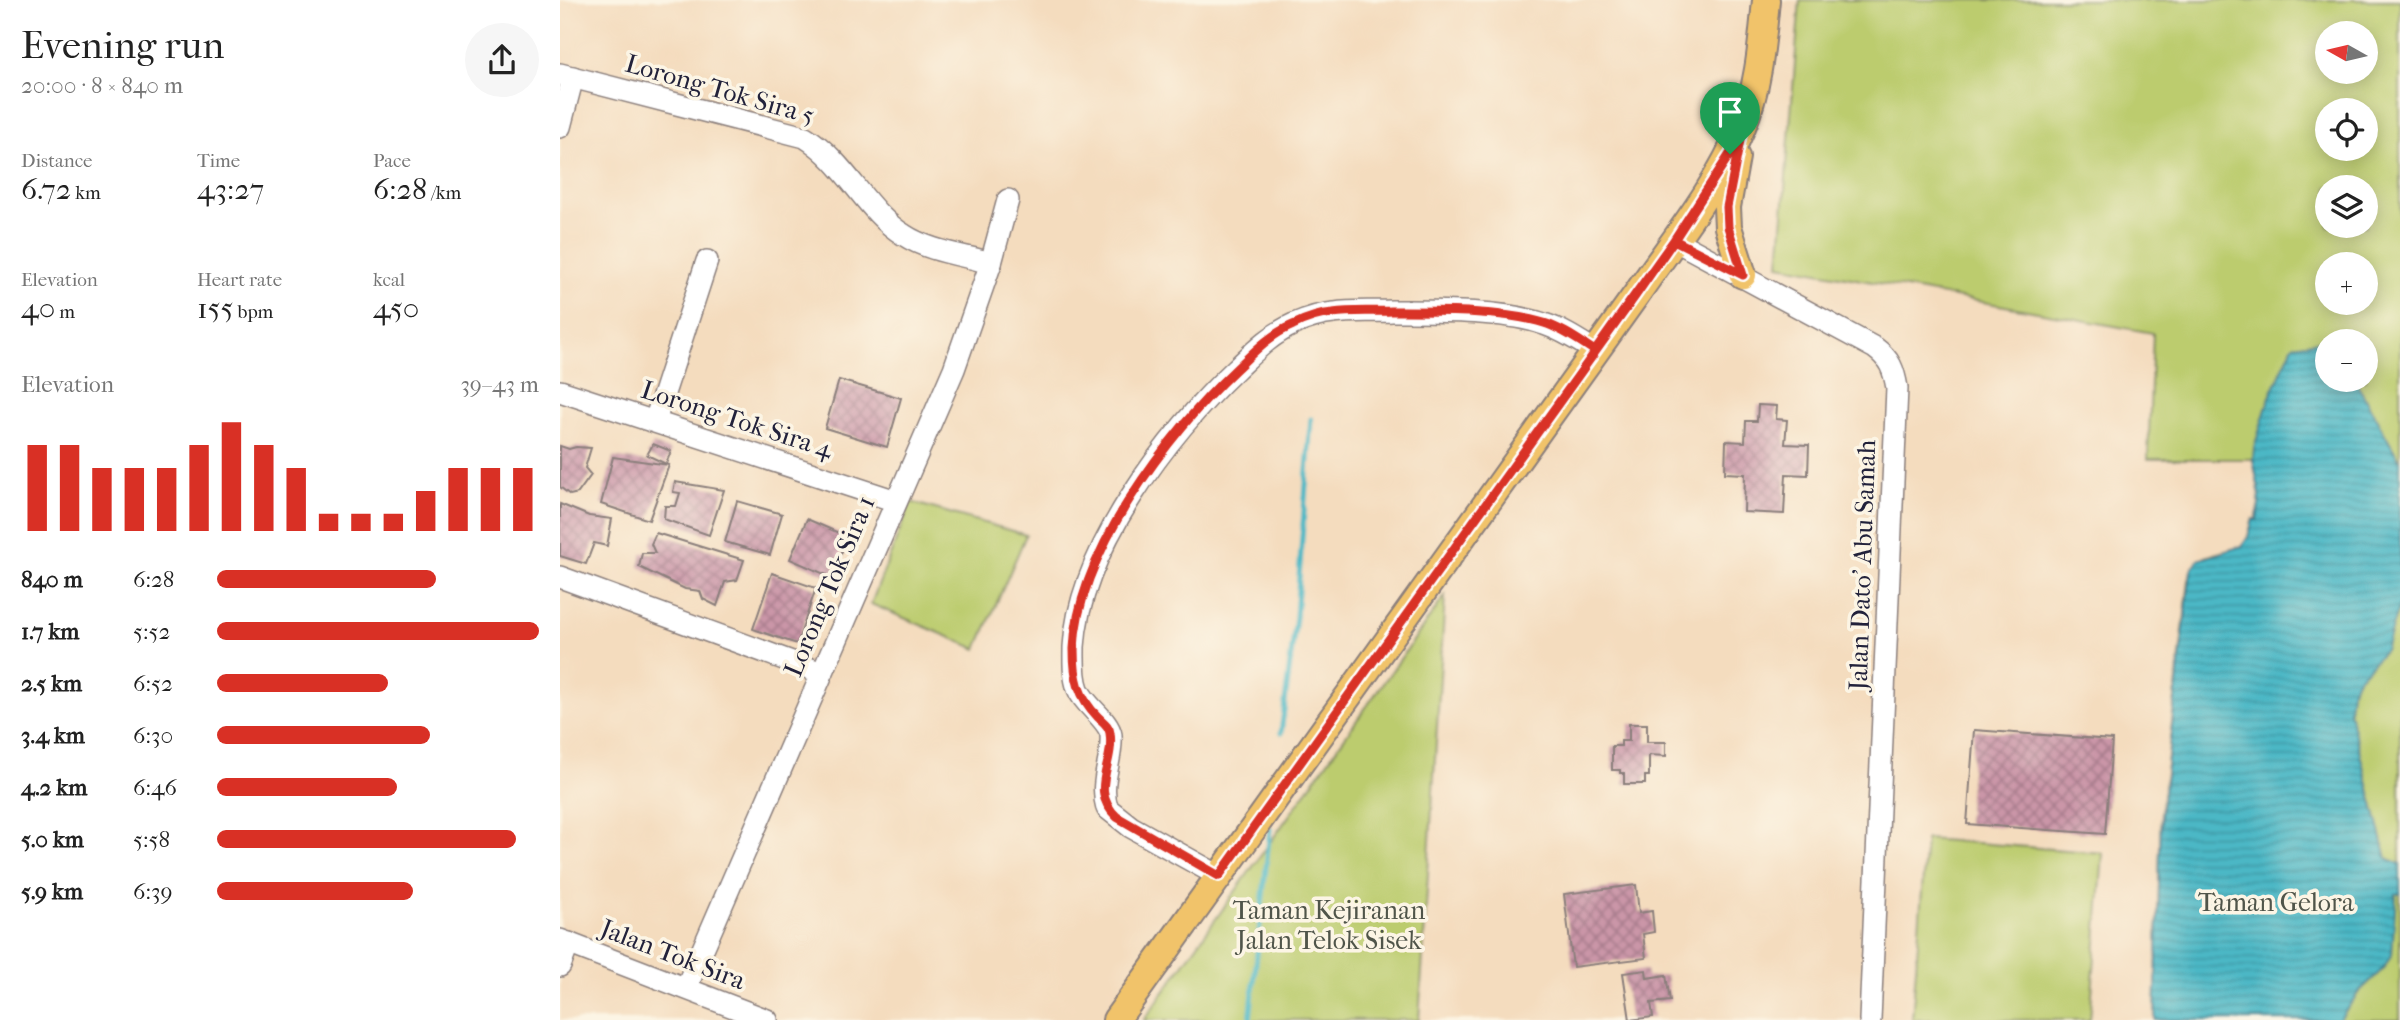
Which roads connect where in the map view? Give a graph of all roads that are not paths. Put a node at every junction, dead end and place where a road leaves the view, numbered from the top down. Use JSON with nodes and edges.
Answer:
{"nodes":[{"id":1,"x":1766,"y":0,"type":"edge"},
{"id":2,"x":566,"y":76,"type":"edge"},
{"id":3,"x":1743,"y":125,"type":"junction"},
{"id":4,"x":560,"y":127,"type":"edge"},
{"id":5,"x":1008,"y":201,"type":"dead end"},
{"id":6,"x":1674,"y":240,"type":"junction"},
{"id":7,"x":707,"y":261,"type":"dead end"},
{"id":8,"x":991,"y":263,"type":"junction"},
{"id":9,"x":1743,"y":275,"type":"junction"},
{"id":10,"x":1595,"y":351,"type":"junction"},
{"id":11,"x":560,"y":391,"type":"edge"},
{"id":12,"x":655,"y":421,"type":"junction"},
{"id":13,"x":896,"y":500,"type":"junction"},
{"id":14,"x":560,"y":577,"type":"edge"},
{"id":15,"x":822,"y":673,"type":"junction"},
{"id":16,"x":1219,"y":876,"type":"junction"},
{"id":17,"x":564,"y":942,"type":"edge"},
{"id":18,"x":560,"y":966,"type":"edge"},
{"id":19,"x":686,"y":988,"type":"junction"},
{"id":20,"x":767,"y":1020,"type":"edge"},
{"id":21,"x":1116,"y":1020,"type":"edge"},
{"id":22,"x":1870,"y":1020,"type":"edge"}],
"edges":[{"from":1,"to":3,"type":"main road"},
{"from":2,"to":4,"type":"street"},
{"from":2,"to":8,"type":"street","name":"Lorong Tok Sira 5"},
{"from":3,"to":6,"type":"main road"},
{"from":3,"to":9,"type":"main road"},
{"from":5,"to":8,"type":"street","name":"Lorong Tok Sira 1"},
{"from":6,"to":9,"type":"street","name":"Jalan Dato' Abu Samah"},
{"from":6,"to":10,"type":"main road"},
{"from":7,"to":12,"type":"street"},
{"from":8,"to":13,"type":"street","name":"Lorong Tok Sira 1"},
{"from":9,"to":22,"type":"street","name":"Jalan Dato' Abu Samah"},
{"from":10,"to":16,"type":"main road"},
{"from":10,"to":16,"type":"street"},
{"from":11,"to":12,"type":"street","name":"Lorong Tok Sira 4"},
{"from":12,"to":13,"type":"street","name":"Lorong Tok Sira 4"},
{"from":13,"to":15,"type":"street","name":"Lorong Tok Sira 1"},
{"from":14,"to":15,"type":"street"},
{"from":15,"to":19,"type":"street","name":"Lorong Tok Sira 1"},
{"from":16,"to":21,"type":"main road"},
{"from":17,"to":18,"type":"street"},
{"from":17,"to":19,"type":"street","name":"Jalan Tok Sira"},
{"from":19,"to":20,"type":"street","name":"Jalan Tok Sira"}]}
